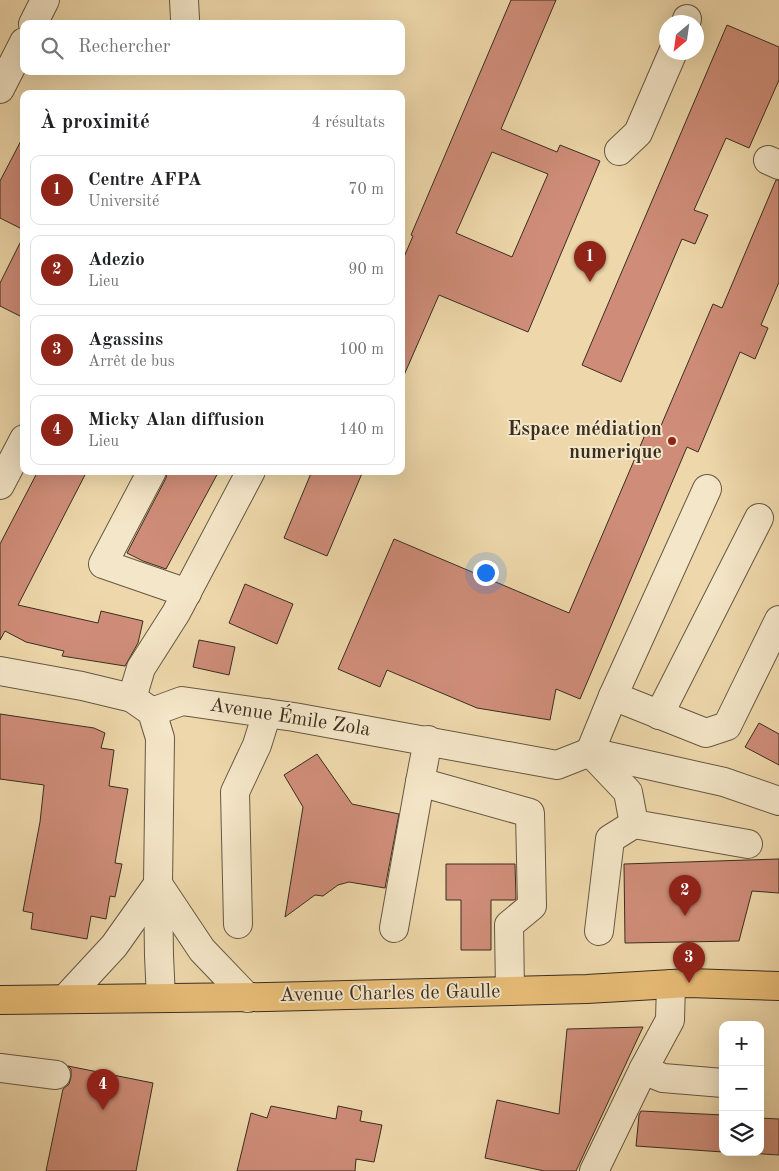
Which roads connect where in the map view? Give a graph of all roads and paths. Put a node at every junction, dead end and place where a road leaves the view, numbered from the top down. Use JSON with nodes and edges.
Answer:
{"nodes":[{"id":1,"x":45,"y":0,"type":"edge"},
{"id":2,"x":35,"y":20,"type":"edge"},
{"id":3,"x":20,"y":50,"type":"edge"},
{"id":4,"x":670,"y":60,"type":"edge"},
{"id":5,"x":0,"y":89,"type":"edge"},
{"id":6,"x":620,"y":151,"type":"dead end"},
{"id":7,"x":20,"y":447,"type":"edge"},
{"id":8,"x":150,"y":475,"type":"edge"},
{"id":9,"x":249,"y":475,"type":"edge"},
{"id":10,"x":0,"y":485,"type":"edge"},
{"id":11,"x":707,"y":489,"type":"dead end"},
{"id":12,"x":759,"y":518,"type":"dead end"},
{"id":13,"x":187,"y":593,"type":"junction"},
{"id":14,"x":779,"y":620,"type":"edge"},
{"id":15,"x":0,"y":671,"type":"edge"},
{"id":16,"x":613,"y":696,"type":"junction"},
{"id":17,"x":142,"y":705,"type":"junction"},
{"id":18,"x":267,"y":713,"type":"junction"},
{"id":19,"x":660,"y":715,"type":"junction"},
{"id":20,"x":428,"y":740,"type":"junction"},
{"id":21,"x":590,"y":752,"type":"junction"},
{"id":22,"x":420,"y":782,"type":"junction"},
{"id":23,"x":779,"y":801,"type":"edge"},
{"id":24,"x":634,"y":824,"type":"junction"},
{"id":25,"x":748,"y":844,"type":"dead end"},
{"id":26,"x":158,"y":884,"type":"junction"},
{"id":27,"x":238,"y":924,"type":"dead end"},
{"id":28,"x":394,"y":928,"type":"dead end"},
{"id":29,"x":599,"y":931,"type":"dead end"},
{"id":30,"x":671,"y":984,"type":"junction"},
{"id":31,"x":779,"y":986,"type":"edge"},
{"id":32,"x":510,"y":991,"type":"junction"},
{"id":33,"x":161,"y":998,"type":"junction"},
{"id":34,"x":248,"y":998,"type":"junction"},
{"id":35,"x":65,"y":999,"type":"junction"},
{"id":36,"x":0,"y":1000,"type":"edge"},
{"id":37,"x":0,"y":1068,"type":"edge"},
{"id":38,"x":643,"y":1070,"type":"junction"},
{"id":39,"x":56,"y":1075,"type":"dead end"},
{"id":40,"x":719,"y":1083,"type":"edge"},
{"id":41,"x":594,"y":1171,"type":"edge"}],
"edges":[{"from":1,"to":2,"type":"street"},
{"from":3,"to":5,"type":"street"},
{"from":4,"to":6,"type":"street"},
{"from":7,"to":10,"type":"street"},
{"from":8,"to":13,"type":"street"},
{"from":9,"to":13,"type":"street"},
{"from":11,"to":16,"type":"street"},
{"from":12,"to":19,"type":"street"},
{"from":13,"to":17,"type":"street"},
{"from":14,"to":19,"type":"street"},
{"from":15,"to":17,"type":"street"},
{"from":16,"to":19,"type":"street"},
{"from":16,"to":21,"type":"street"},
{"from":17,"to":18,"type":"street","name":"Avenue Émile Zola"},
{"from":17,"to":26,"type":"street"},
{"from":18,"to":20,"type":"street","name":"Avenue Émile Zola"},
{"from":18,"to":27,"type":"street"},
{"from":20,"to":21,"type":"street","name":"Avenue Émile Zola"},
{"from":20,"to":22,"type":"street"},
{"from":21,"to":23,"type":"street"},
{"from":21,"to":24,"type":"street"},
{"from":22,"to":28,"type":"street"},
{"from":22,"to":32,"type":"street"},
{"from":24,"to":25,"type":"street"},
{"from":24,"to":29,"type":"street"},
{"from":26,"to":33,"type":"street"},
{"from":26,"to":34,"type":"street"},
{"from":26,"to":35,"type":"street"},
{"from":30,"to":31,"type":"main road","name":"Avenue Charles de Gaulle"},
{"from":30,"to":32,"type":"main road","name":"Avenue Charles de Gaulle"},
{"from":30,"to":38,"type":"street"},
{"from":32,"to":34,"type":"main road","name":"Avenue Charles de Gaulle"},
{"from":33,"to":34,"type":"main road","name":"Avenue Charles de Gaulle"},
{"from":33,"to":35,"type":"main road","name":"Avenue Charles de Gaulle"},
{"from":35,"to":36,"type":"main road","name":"Avenue Charles de Gaulle"},
{"from":37,"to":39,"type":"street"},
{"from":38,"to":40,"type":"street"},
{"from":38,"to":41,"type":"street"}]}
